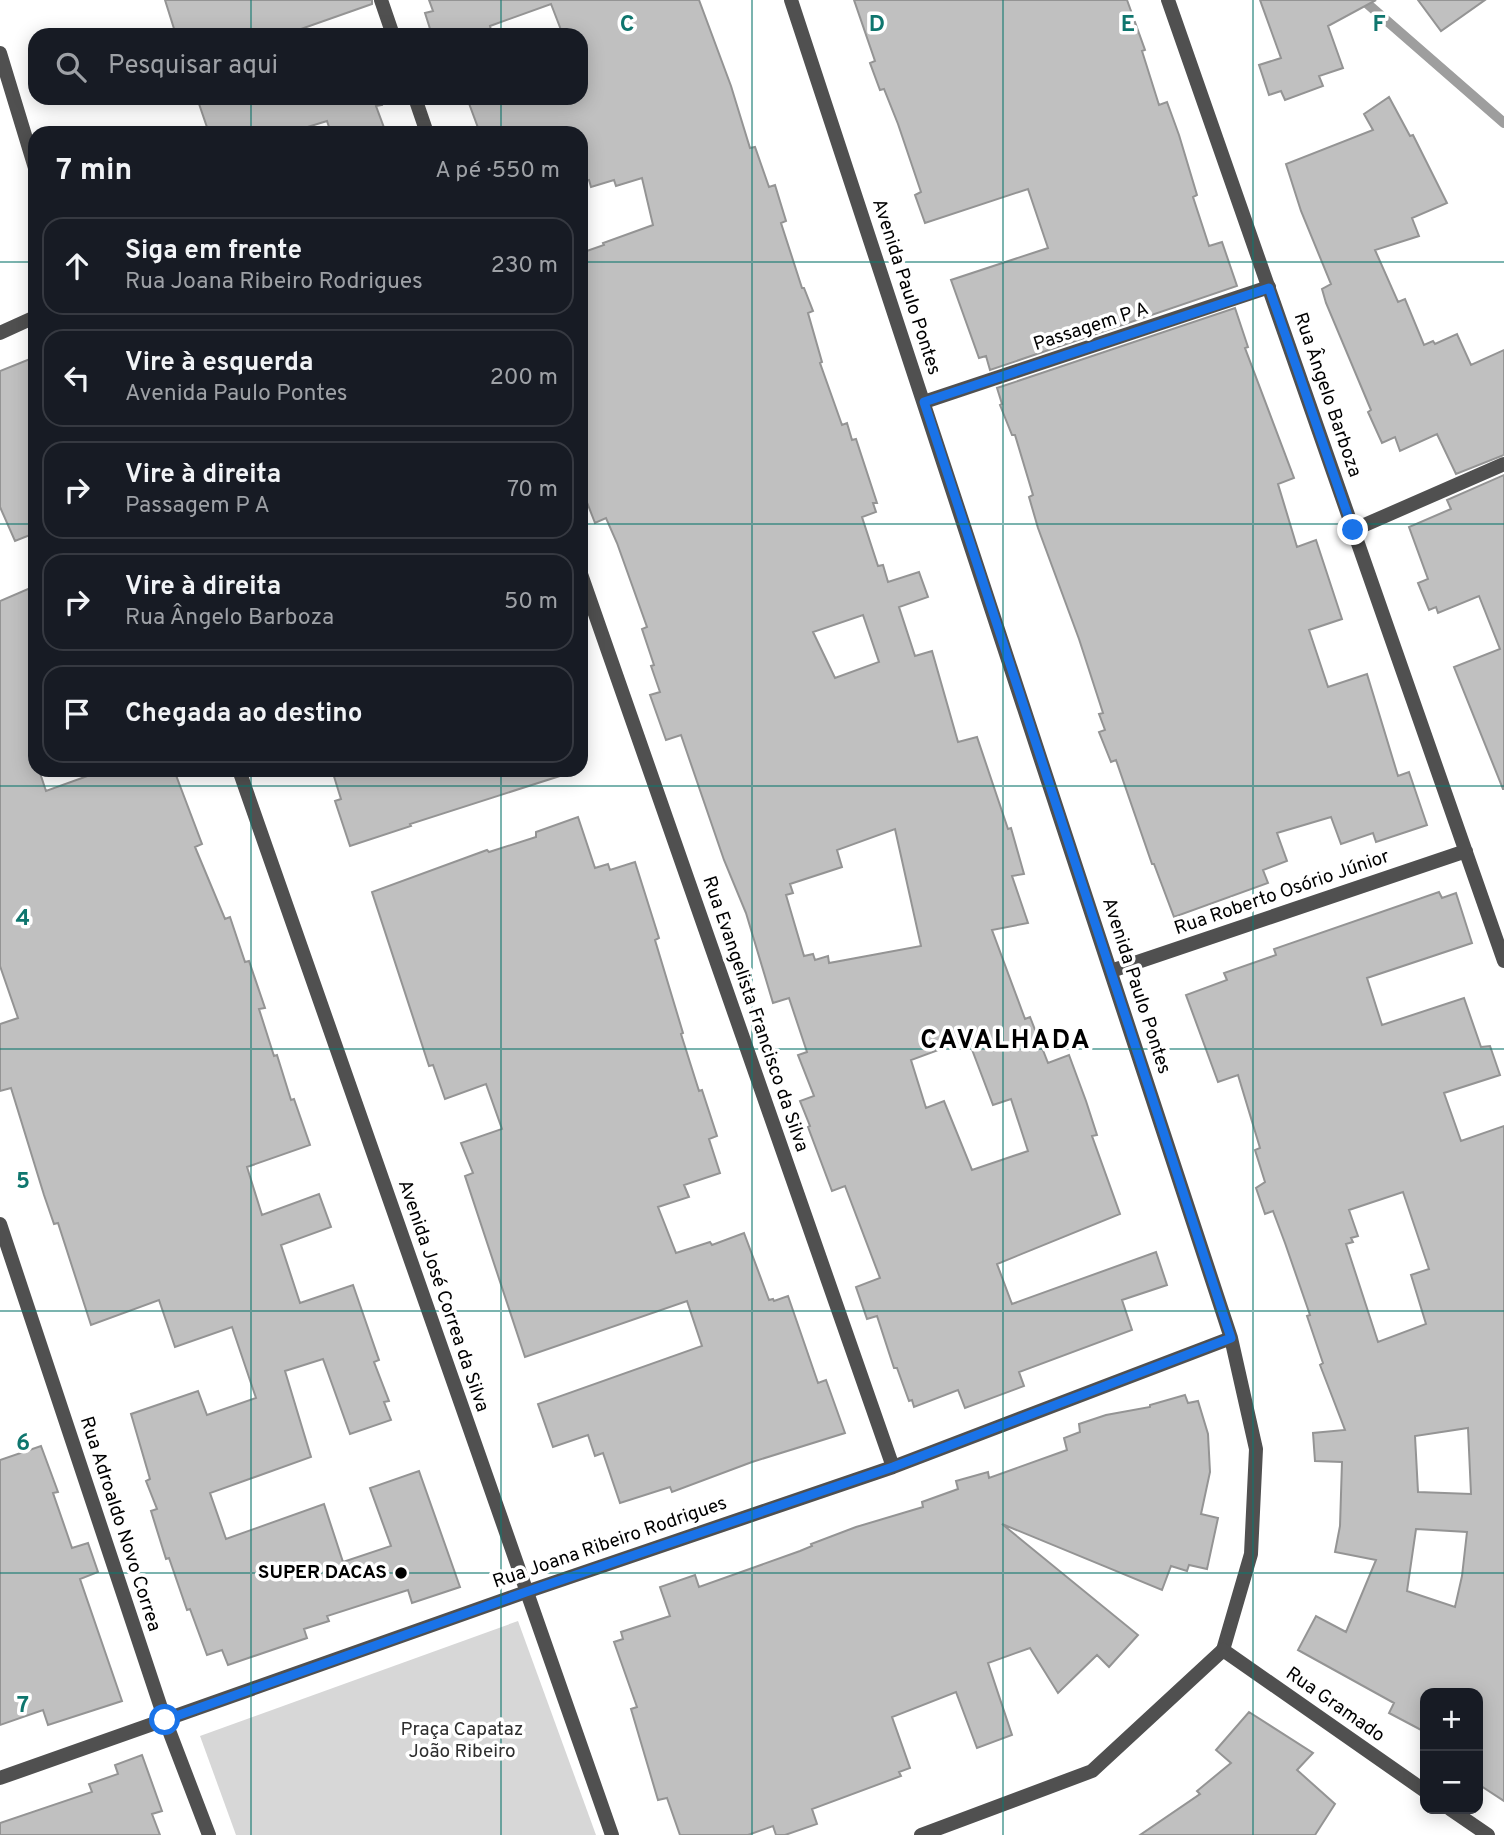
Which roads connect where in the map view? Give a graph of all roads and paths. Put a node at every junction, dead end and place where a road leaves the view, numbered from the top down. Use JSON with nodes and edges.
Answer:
{"nodes":[{"id":1,"x":381,"y":0,"type":"edge"},
{"id":2,"x":791,"y":0,"type":"edge"},
{"id":3,"x":1168,"y":0,"type":"edge"},
{"id":4,"x":391,"y":28,"type":"edge"},
{"id":5,"x":0,"y":53,"type":"edge"},
{"id":6,"x":417,"y":105,"type":"edge"},
{"id":7,"x":425,"y":126,"type":"edge"},
{"id":8,"x":28,"y":145,"type":"edge"},
{"id":9,"x":1269,"y":288,"type":"junction"},
{"id":10,"x":28,"y":320,"type":"edge"},
{"id":11,"x":0,"y":332,"type":"edge"},
{"id":12,"x":924,"y":402,"type":"junction"},
{"id":13,"x":1504,"y":464,"type":"edge"},
{"id":14,"x":1353,"y":530,"type":"junction"},
{"id":15,"x":588,"y":594,"type":"edge"},
{"id":16,"x":241,"y":777,"type":"edge"},
{"id":17,"x":1465,"y":851,"type":"junction"},
{"id":18,"x":1504,"y":961,"type":"edge"},
{"id":19,"x":1111,"y":971,"type":"junction"},
{"id":20,"x":0,"y":1224,"type":"edge"},
{"id":21,"x":1231,"y":1338,"type":"junction"},
{"id":22,"x":893,"y":1467,"type":"junction"},
{"id":23,"x":526,"y":1592,"type":"junction"},
{"id":24,"x":1223,"y":1650,"type":"junction"},
{"id":25,"x":165,"y":1720,"type":"junction"},
{"id":26,"x":0,"y":1778,"type":"edge"},
{"id":27,"x":1420,"y":1788,"type":"edge"},
{"id":28,"x":1457,"y":1814,"type":"edge"},
{"id":29,"x":209,"y":1835,"type":"edge"},
{"id":30,"x":612,"y":1835,"type":"edge"},
{"id":31,"x":921,"y":1835,"type":"edge"},
{"id":32,"x":1488,"y":1835,"type":"edge"}],
"edges":[{"from":1,"to":4,"type":"street"},
{"from":2,"to":12,"type":"street","name":"Avenida Paulo Pontes"},
{"from":3,"to":9,"type":"street","name":"Rua Ângelo Barboza"},
{"from":5,"to":8,"type":"street"},
{"from":6,"to":7,"type":"street"},
{"from":9,"to":12,"type":"street","name":"Passagem P A"},
{"from":9,"to":14,"type":"street","name":"Rua Ângelo Barboza"},
{"from":10,"to":11,"type":"street"},
{"from":12,"to":19,"type":"street","name":"Avenida Paulo Pontes"},
{"from":13,"to":14,"type":"street"},
{"from":14,"to":17,"type":"street","name":"Rua Ângelo Barboza"},
{"from":15,"to":22,"type":"street","name":"Rua Evangelista Francisco da Silva"},
{"from":16,"to":23,"type":"street","name":"Avenida José Correa da Silva"},
{"from":17,"to":18,"type":"street","name":"Rua Ângelo Barboza"},
{"from":17,"to":19,"type":"street","name":"Rua Roberto Osório Júnior"},
{"from":19,"to":21,"type":"street","name":"Avenida Paulo Pontes"},
{"from":20,"to":25,"type":"street","name":"Rua Adroaldo Novo Correa"},
{"from":21,"to":22,"type":"street","name":"Rua Joana Ribeiro Rodrigues"},
{"from":21,"to":24,"type":"street","name":"Avenida Paulo Pontes"},
{"from":22,"to":23,"type":"street","name":"Rua Joana Ribeiro Rodrigues"},
{"from":23,"to":25,"type":"street","name":"Rua Joana Ribeiro Rodrigues"},
{"from":23,"to":30,"type":"street","name":"Avenida José Correa da Silva"},
{"from":24,"to":27,"type":"street","name":"Rua Gramado"},
{"from":24,"to":31,"type":"street"},
{"from":25,"to":26,"type":"street","name":"Rua Joana Ribeiro Rodrigues"},
{"from":25,"to":29,"type":"street","name":"Rua Adroaldo Novo Correa"},
{"from":28,"to":32,"type":"street"}]}
